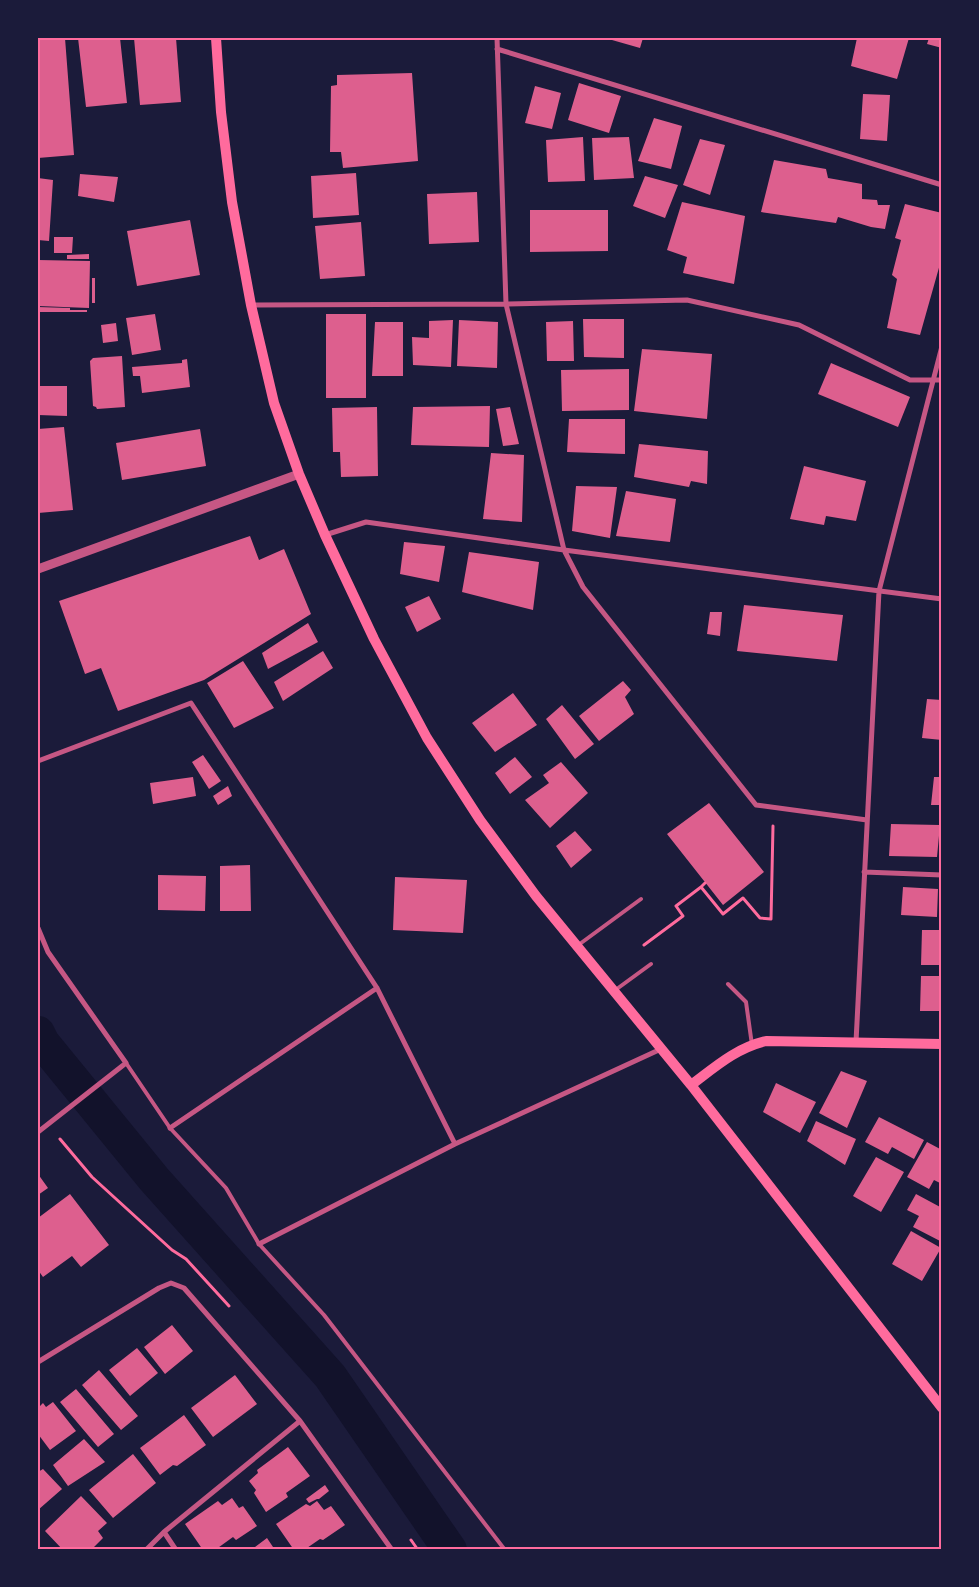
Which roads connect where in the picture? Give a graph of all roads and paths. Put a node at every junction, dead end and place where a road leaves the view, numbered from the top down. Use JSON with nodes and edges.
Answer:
{"nodes":[{"id":1,"x":216,"y":38,"type":"edge"},
{"id":2,"x":496,"y":38,"type":"edge"},
{"id":3,"x":497,"y":49,"type":"junction"},
{"id":4,"x":942,"y":185,"type":"edge"},
{"id":5,"x":506,"y":304,"type":"junction"},
{"id":6,"x":250,"y":305,"type":"junction"},
{"id":7,"x":942,"y":346,"type":"edge"},
{"id":8,"x":942,"y":380,"type":"edge"},
{"id":9,"x":933,"y":381,"type":"junction"},
{"id":10,"x":299,"y":474,"type":"junction"},
{"id":11,"x":325,"y":535,"type":"junction"},
{"id":12,"x":564,"y":550,"type":"junction"},
{"id":13,"x":38,"y":570,"type":"edge"},
{"id":14,"x":879,"y":591,"type":"junction"},
{"id":15,"x":942,"y":599,"type":"edge"},
{"id":16,"x":38,"y":760,"type":"edge"},
{"id":17,"x":774,"y":808,"type":"junction"},
{"id":18,"x":867,"y":820,"type":"junction"},
{"id":19,"x":864,"y":872,"type":"junction"},
{"id":20,"x":942,"y":875,"type":"edge"},
{"id":21,"x":705,"y":884,"type":"dead end"},
{"id":22,"x":701,"y":887,"type":"junction"},
{"id":23,"x":641,"y":899,"type":"dead end"},
{"id":24,"x":38,"y":928,"type":"edge"},
{"id":25,"x":577,"y":946,"type":"junction"},
{"id":26,"x":643,"y":946,"type":"dead end"},
{"id":27,"x":651,"y":964,"type":"dead end"},
{"id":28,"x":728,"y":984,"type":"dead end"},
{"id":29,"x":377,"y":988,"type":"junction"},
{"id":30,"x":614,"y":991,"type":"junction"},
{"id":31,"x":856,"y":1042,"type":"junction"},
{"id":32,"x":942,"y":1044,"type":"edge"},
{"id":33,"x":752,"y":1045,"type":"junction"},
{"id":34,"x":662,"y":1049,"type":"junction"},
{"id":35,"x":126,"y":1064,"type":"junction"},
{"id":36,"x":691,"y":1085,"type":"junction"},
{"id":37,"x":170,"y":1128,"type":"junction"},
{"id":38,"x":38,"y":1132,"type":"edge"},
{"id":39,"x":455,"y":1144,"type":"junction"},
{"id":40,"x":258,"y":1244,"type":"junction"},
{"id":41,"x":38,"y":1362,"type":"edge"},
{"id":42,"x":942,"y":1408,"type":"edge"},
{"id":43,"x":300,"y":1420,"type":"junction"},
{"id":44,"x":164,"y":1532,"type":"junction"},
{"id":45,"x":146,"y":1550,"type":"edge"},
{"id":46,"x":176,"y":1550,"type":"edge"},
{"id":47,"x":392,"y":1550,"type":"edge"},
{"id":48,"x":505,"y":1550,"type":"edge"}],
"edges":[{"from":1,"to":6,"type":"main road"},
{"from":2,"to":3,"type":"street"},
{"from":3,"to":4,"type":"street"},
{"from":3,"to":5,"type":"street"},
{"from":5,"to":6,"type":"street"},
{"from":5,"to":9,"type":"street"},
{"from":5,"to":12,"type":"street"},
{"from":6,"to":10,"type":"main road"},
{"from":7,"to":9,"type":"street"},
{"from":8,"to":9,"type":"street"},
{"from":9,"to":14,"type":"street"},
{"from":10,"to":11,"type":"main road"},
{"from":10,"to":13,"type":"street"},
{"from":11,"to":12,"type":"street"},
{"from":11,"to":25,"type":"main road"},
{"from":12,"to":14,"type":"street"},
{"from":12,"to":17,"type":"street"},
{"from":14,"to":15,"type":"street"},
{"from":14,"to":18,"type":"street"},
{"from":16,"to":29,"type":"street"},
{"from":17,"to":18,"type":"street"},
{"from":17,"to":22,"type":"path"},
{"from":18,"to":19,"type":"street"},
{"from":19,"to":20,"type":"street"},
{"from":19,"to":31,"type":"street"},
{"from":21,"to":22,"type":"path"},
{"from":22,"to":26,"type":"path"},
{"from":23,"to":25,"type":"lane"},
{"from":24,"to":35,"type":"street"},
{"from":25,"to":30,"type":"main road"},
{"from":27,"to":30,"type":"lane"},
{"from":28,"to":33,"type":"lane"},
{"from":29,"to":37,"type":"street"},
{"from":29,"to":39,"type":"street"},
{"from":30,"to":34,"type":"main road"},
{"from":31,"to":32,"type":"main road"},
{"from":31,"to":33,"type":"main road"},
{"from":33,"to":36,"type":"main road"},
{"from":34,"to":36,"type":"main road"},
{"from":34,"to":39,"type":"street"},
{"from":35,"to":37,"type":"lane"},
{"from":35,"to":38,"type":"street"},
{"from":36,"to":42,"type":"main road"},
{"from":37,"to":40,"type":"lane"},
{"from":39,"to":40,"type":"street"},
{"from":40,"to":48,"type":"lane"},
{"from":41,"to":43,"type":"street"},
{"from":43,"to":44,"type":"street"},
{"from":43,"to":47,"type":"street"},
{"from":44,"to":45,"type":"street"},
{"from":44,"to":46,"type":"street"}]}
